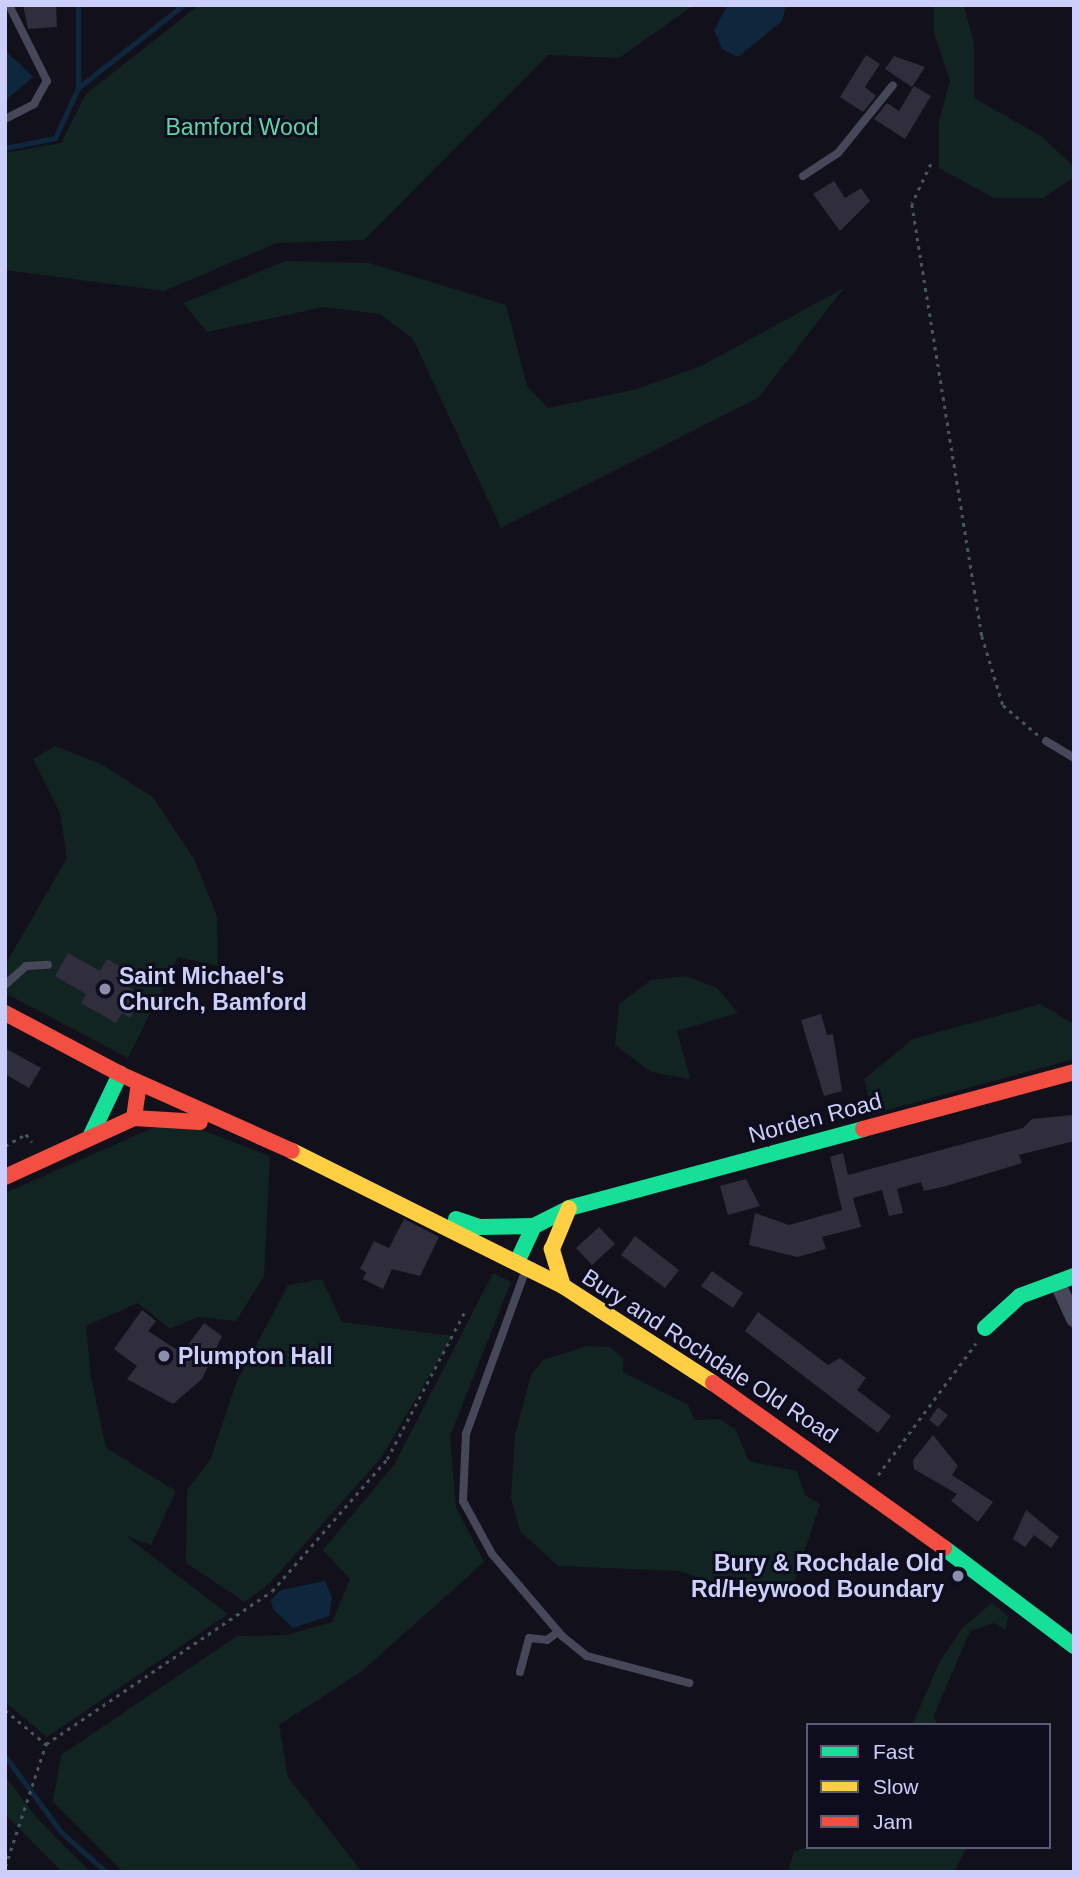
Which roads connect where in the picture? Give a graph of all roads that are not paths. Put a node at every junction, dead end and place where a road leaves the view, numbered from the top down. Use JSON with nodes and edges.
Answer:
{"nodes":[{"id":1,"x":9,"y":5,"type":"edge"},
{"id":2,"x":893,"y":85,"type":"dead end"},
{"id":3,"x":5,"y":119,"type":"edge"},
{"id":4,"x":803,"y":176,"type":"dead end"},
{"id":5,"x":1046,"y":741,"type":"road end"},
{"id":6,"x":1074,"y":758,"type":"edge"},
{"id":7,"x":48,"y":965,"type":"dead end"},
{"id":8,"x":5,"y":985,"type":"edge"},
{"id":9,"x":5,"y":1013,"type":"edge"},
{"id":10,"x":1074,"y":1072,"type":"edge"},
{"id":11,"x":120,"y":1074,"type":"junction"},
{"id":12,"x":138,"y":1083,"type":"junction"},
{"id":13,"x":134,"y":1118,"type":"junction"},
{"id":14,"x":91,"y":1135,"type":"junction"},
{"id":15,"x":293,"y":1150,"type":"junction"},
{"id":16,"x":5,"y":1177,"type":"edge"},
{"id":17,"x":394,"y":1197,"type":"junction"},
{"id":18,"x":569,"y":1208,"type":"junction"},
{"id":19,"x":534,"y":1226,"type":"junction"},
{"id":20,"x":522,"y":1264,"type":"junction"},
{"id":21,"x":1074,"y":1276,"type":"edge"},
{"id":22,"x":1057,"y":1282,"type":"junction"},
{"id":23,"x":563,"y":1286,"type":"junction"},
{"id":24,"x":1074,"y":1319,"type":"edge"},
{"id":25,"x":985,"y":1328,"type":"road end"},
{"id":26,"x":558,"y":1632,"type":"junction"},
{"id":27,"x":1074,"y":1646,"type":"edge"},
{"id":28,"x":520,"y":1672,"type":"dead end"},
{"id":29,"x":689,"y":1683,"type":"dead end"}],
"edges":[{"from":1,"to":3,"type":"lane"},
{"from":2,"to":4,"type":"lane"},
{"from":5,"to":6,"type":"lane"},
{"from":7,"to":8,"type":"lane"},
{"from":9,"to":11,"type":"main road","name":"Bury and Rochdale Old Road"},
{"from":10,"to":18,"type":"main road","name":"Norden Road"},
{"from":11,"to":12,"type":"main road","name":"Bury and Rochdale Old Road"},
{"from":11,"to":14,"type":"main road"},
{"from":12,"to":13,"type":"main road"},
{"from":12,"to":15,"type":"main road","name":"Bury and Rochdale Old Road"},
{"from":13,"to":14,"type":"main road","name":"Bury and Rochdale Old Road"},
{"from":13,"to":15,"type":"main road","name":"Bury and Rochdale Old Road"},
{"from":14,"to":16,"type":"main road","name":"Bury and Rochdale Old Road"},
{"from":15,"to":17,"type":"main road","name":"Bury and Rochdale Old Road"},
{"from":17,"to":19,"type":"main road"},
{"from":17,"to":20,"type":"main road","name":"Bury and Rochdale Old Road"},
{"from":18,"to":19,"type":"main road","name":"Norden Road"},
{"from":18,"to":20,"type":"main road"},
{"from":18,"to":23,"type":"main road"},
{"from":19,"to":20,"type":"main road"},
{"from":20,"to":23,"type":"main road","name":"Bury and Rochdale Old Road"},
{"from":20,"to":26,"type":"lane"},
{"from":21,"to":22,"type":"main road"},
{"from":22,"to":24,"type":"street"},
{"from":22,"to":25,"type":"main road"},
{"from":23,"to":27,"type":"main road","name":"Bury and Rochdale Old Road"},
{"from":26,"to":28,"type":"lane"},
{"from":26,"to":29,"type":"lane"}]}
